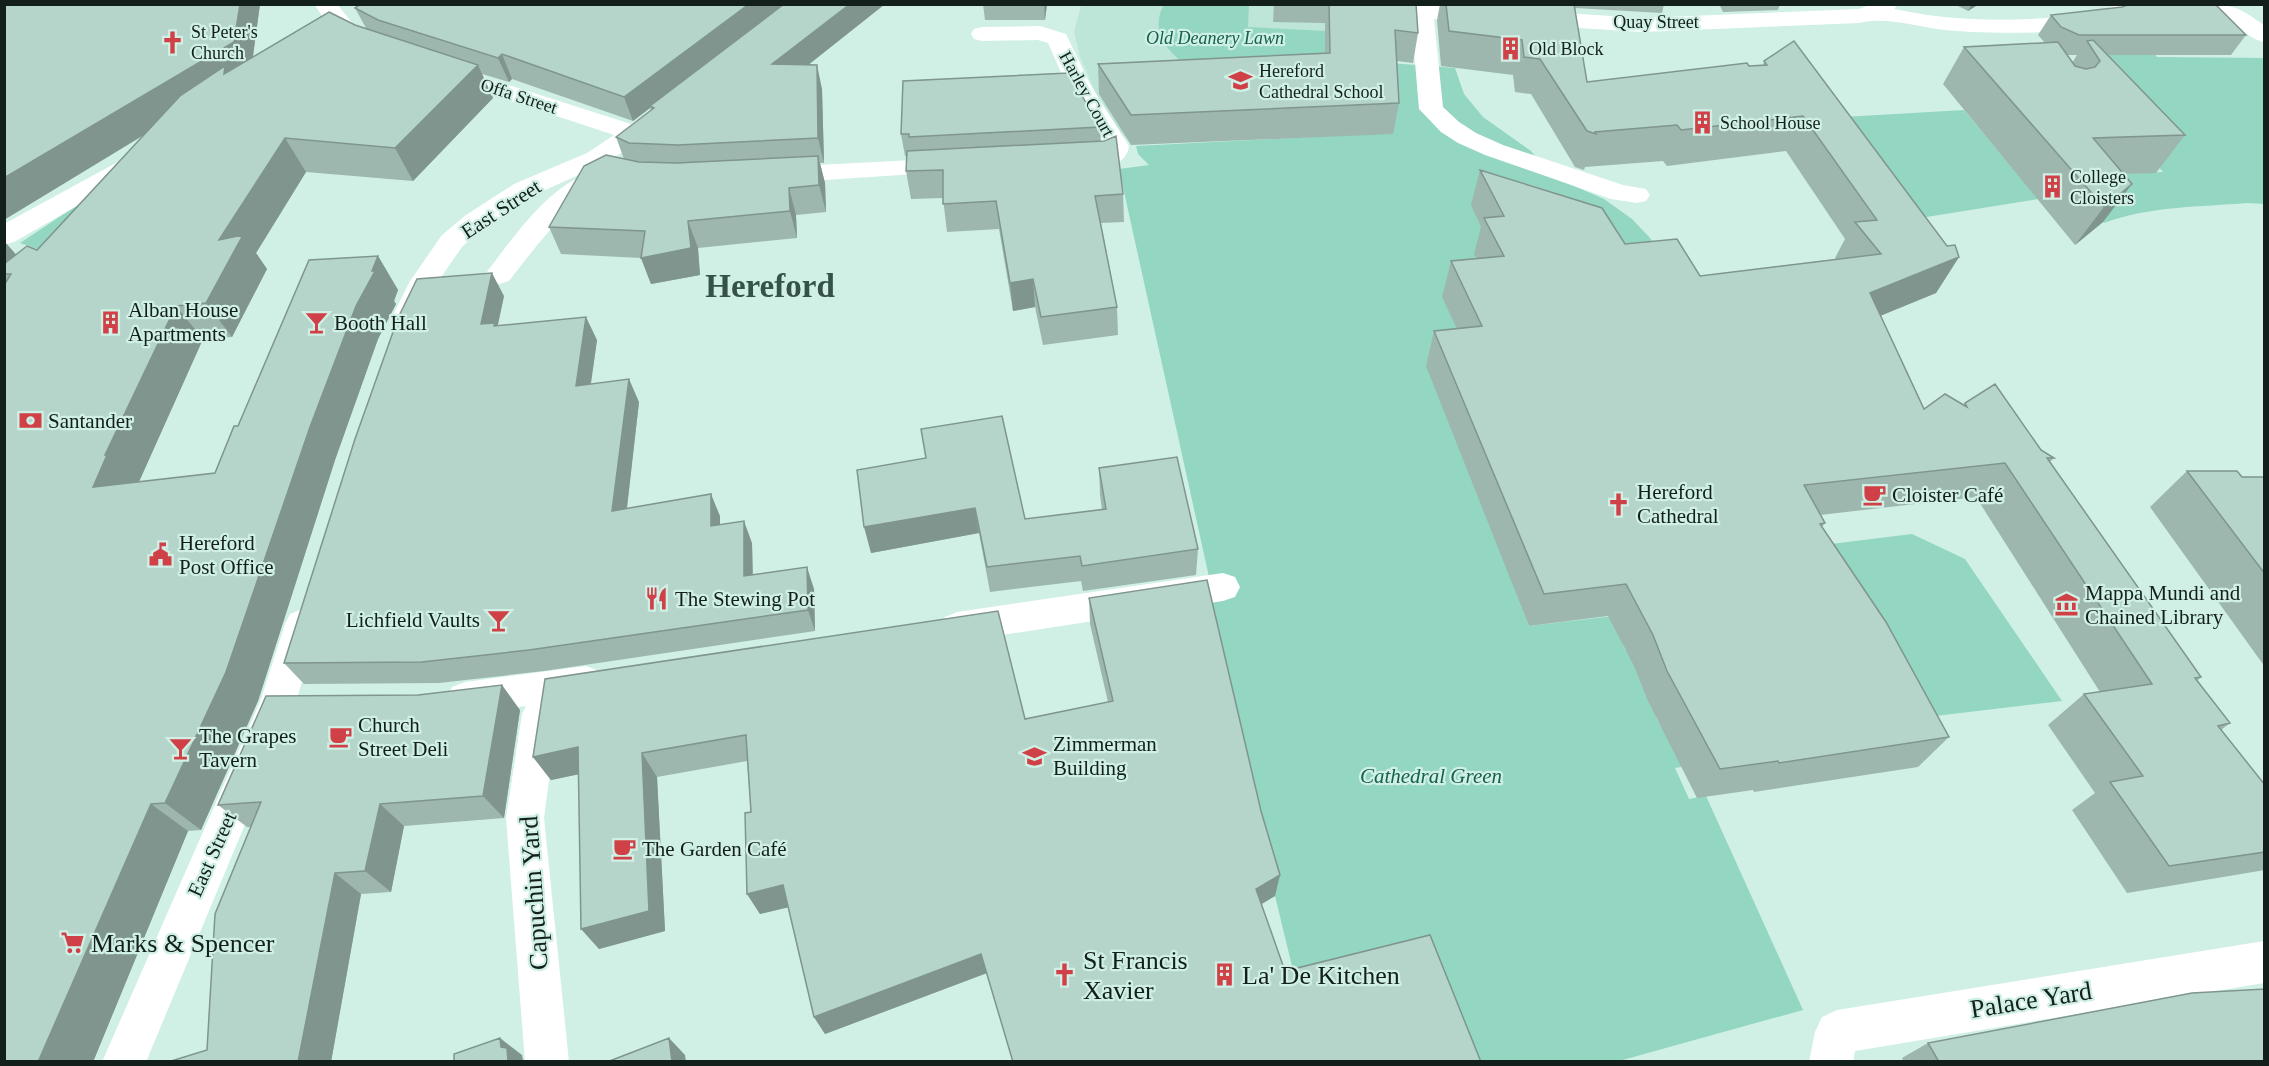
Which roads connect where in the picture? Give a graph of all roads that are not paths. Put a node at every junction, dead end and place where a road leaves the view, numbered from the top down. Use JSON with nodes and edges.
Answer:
{"nodes":[{"id":1,"x":2135,"y":4,"type":"edge"},
{"id":2,"x":2209,"y":4,"type":"edge"},
{"id":3,"x":1421,"y":8,"type":"edge"},
{"id":4,"x":1881,"y":8,"type":"edge"},
{"id":5,"x":328,"y":21,"type":"edge"},
{"id":6,"x":2013,"y":28,"type":"junction"},
{"id":7,"x":982,"y":34,"type":"dead end"},
{"id":8,"x":2265,"y":35,"type":"edge"},
{"id":9,"x":2026,"y":47,"type":"edge"},
{"id":10,"x":376,"y":48,"type":"edge"},
{"id":11,"x":425,"y":66,"type":"edge"},
{"id":12,"x":673,"y":105,"type":"edge"},
{"id":13,"x":635,"y":134,"type":"junction"},
{"id":14,"x":1059,"y":161,"type":"edge"},
{"id":15,"x":977,"y":165,"type":"edge"},
{"id":16,"x":610,"y":168,"type":"junction"},
{"id":17,"x":756,"y":177,"type":"edge"},
{"id":18,"x":1637,"y":195,"type":"dead end"},
{"id":19,"x":96,"y":210,"type":"edge"},
{"id":20,"x":4,"y":236,"type":"edge"},
{"id":21,"x":499,"y":275,"type":"dead end"},
{"id":22,"x":395,"y":340,"type":"edge"},
{"id":23,"x":1223,"y":587,"type":"dead end"},
{"id":24,"x":312,"y":592,"type":"edge"},
{"id":25,"x":930,"y":631,"type":"edge"},
{"id":26,"x":614,"y":678,"type":"edge"},
{"id":27,"x":544,"y":689,"type":"junction"},
{"id":28,"x":428,"y":701,"type":"edge"},
{"id":29,"x":278,"y":702,"type":"junction"},
{"id":30,"x":312,"y":702,"type":"edge"},
{"id":31,"x":2261,"y":964,"type":"edge"},
{"id":32,"x":124,"y":1062,"type":"edge"},
{"id":33,"x":547,"y":1062,"type":"edge"},
{"id":34,"x":1831,"y":1062,"type":"edge"}],
"edges":[{"from":1,"to":6,"type":"street"},
{"from":2,"to":8,"type":"street"},
{"from":3,"to":4,"type":"street","name":"Quay Street"},
{"from":3,"to":18,"type":"street"},
{"from":4,"to":6,"type":"street"},
{"from":5,"to":10,"type":"street"},
{"from":6,"to":9,"type":"street"},
{"from":7,"to":14,"type":"street","name":"Harley Court"},
{"from":11,"to":13,"type":"street","name":"Offa Street"},
{"from":12,"to":13,"type":"street","name":"East Street"},
{"from":13,"to":16,"type":"street","name":"East Street"},
{"from":15,"to":17,"type":"street"},
{"from":16,"to":21,"type":"street"},
{"from":16,"to":22,"type":"street","name":"East Street"},
{"from":19,"to":20,"type":"street"},
{"from":23,"to":25,"type":"street"},
{"from":24,"to":29,"type":"street","name":"East Street"},
{"from":26,"to":27,"type":"street"},
{"from":27,"to":28,"type":"street"},
{"from":27,"to":33,"type":"street","name":"Capuchin Yard"},
{"from":29,"to":30,"type":"street"},
{"from":29,"to":32,"type":"street","name":"East Street"},
{"from":31,"to":34,"type":"street","name":"Palace Yard"}]}
